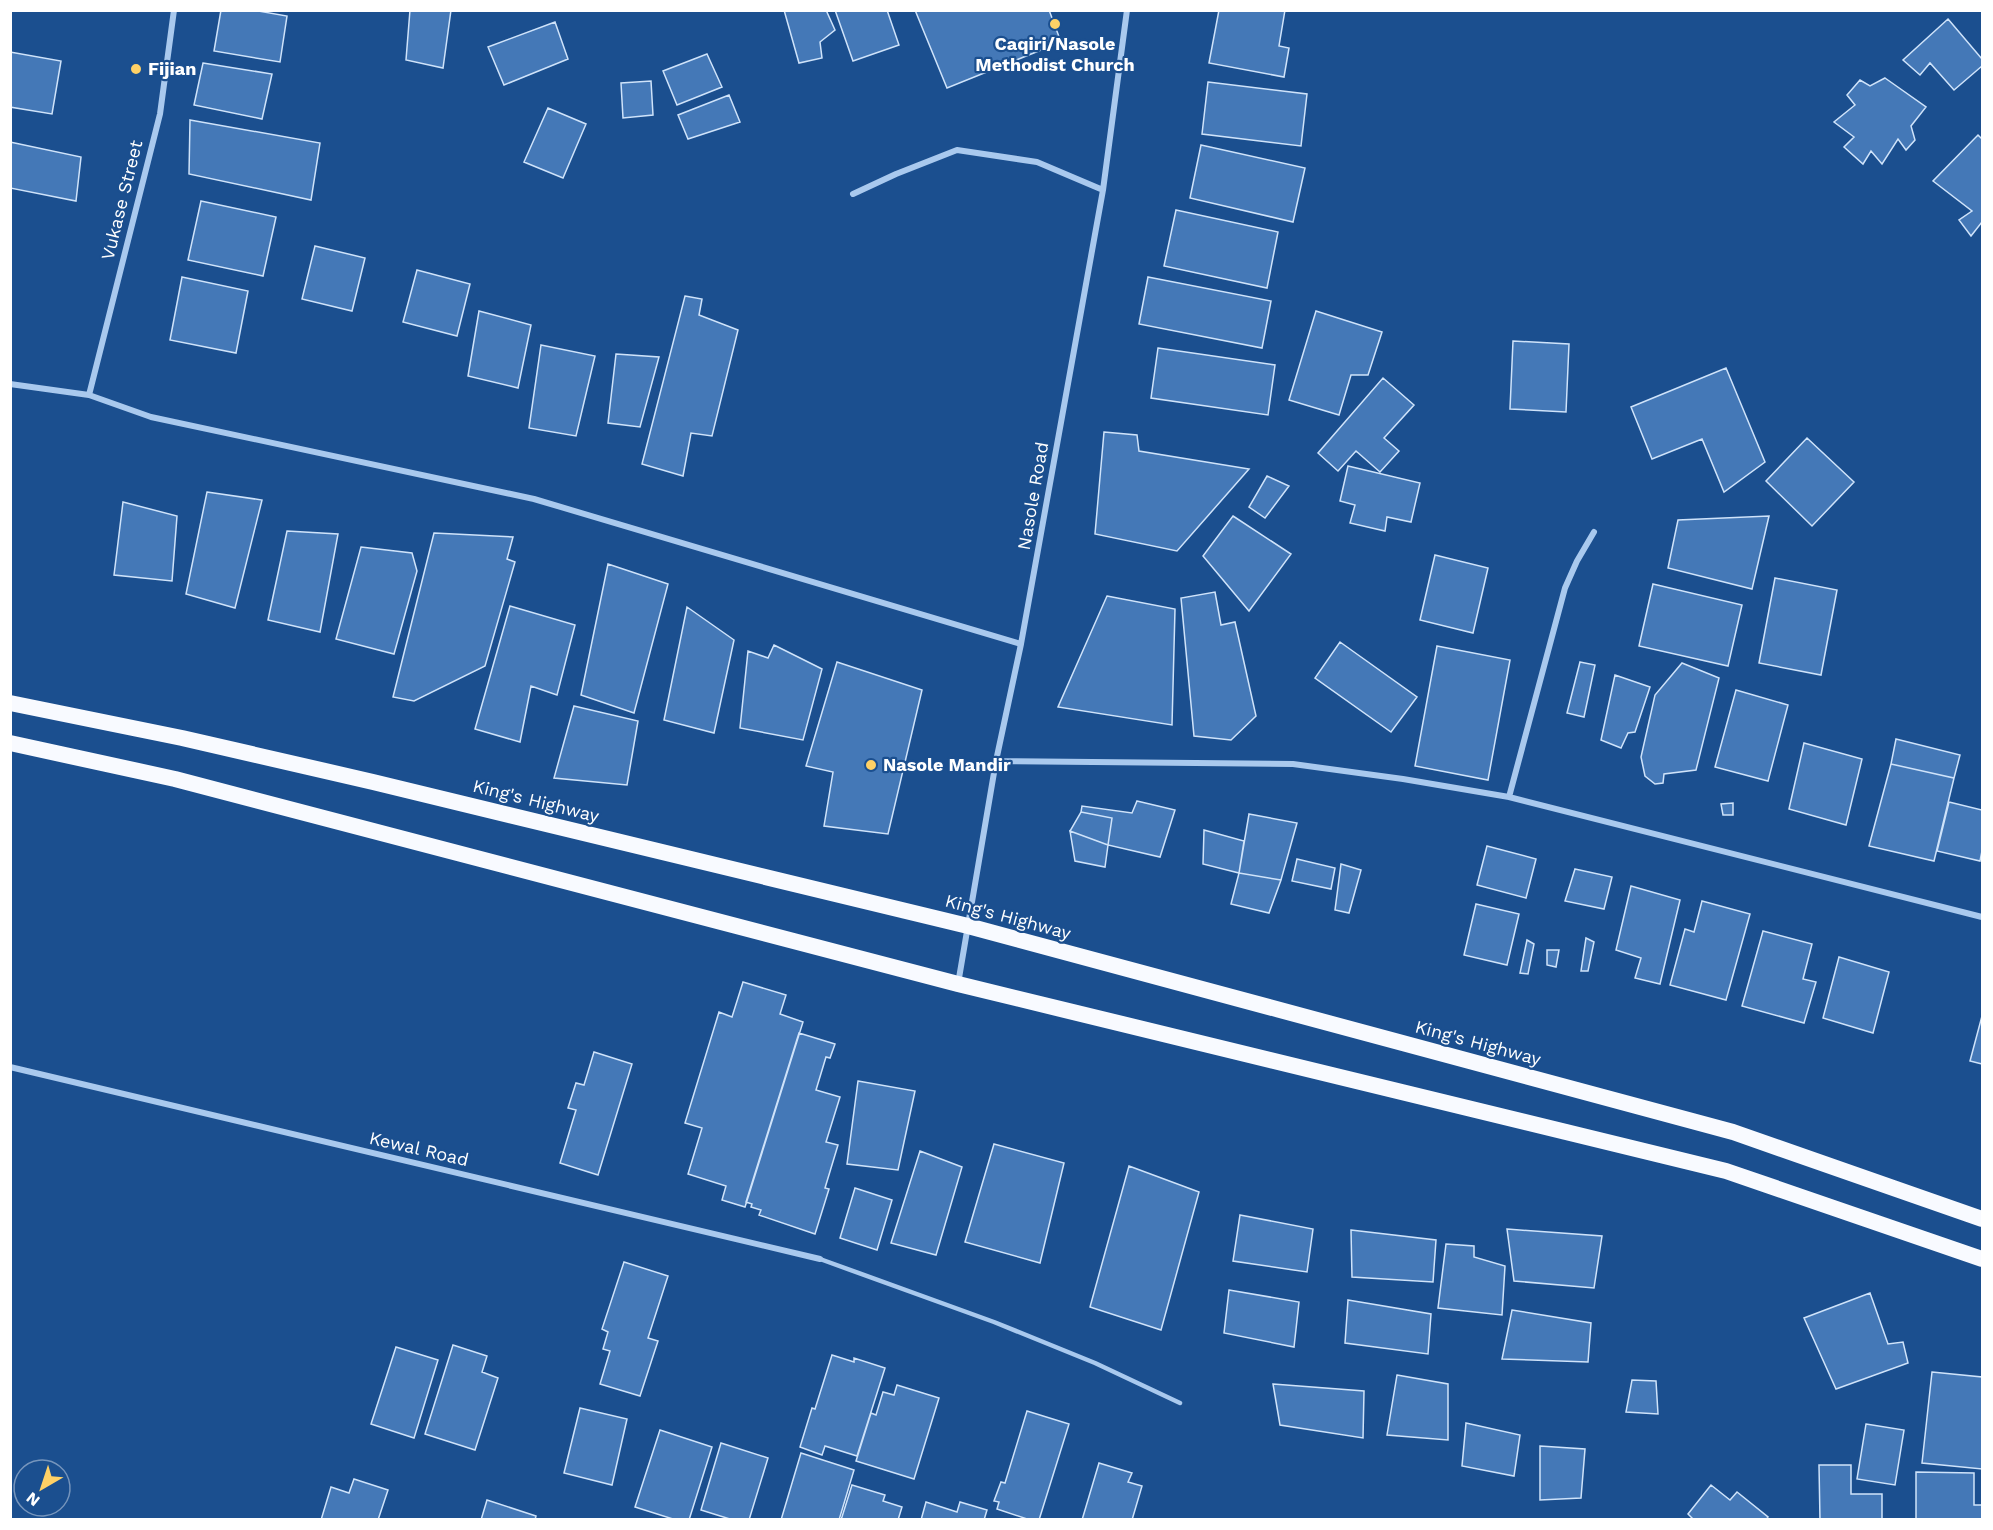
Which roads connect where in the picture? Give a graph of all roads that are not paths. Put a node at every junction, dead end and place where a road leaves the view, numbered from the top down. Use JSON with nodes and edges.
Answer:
{"nodes":[{"id":1,"x":174,"y":10,"type":"edge"},
{"id":2,"x":1127,"y":10,"type":"edge"},
{"id":3,"x":1103,"y":190,"type":"junction"},
{"id":4,"x":853,"y":195,"type":"dead end"},
{"id":5,"x":10,"y":384,"type":"edge"},
{"id":6,"x":89,"y":395,"type":"junction"},
{"id":7,"x":1594,"y":532,"type":"dead end"},
{"id":8,"x":1022,"y":644,"type":"junction"},
{"id":9,"x":10,"y":703,"type":"edge"},
{"id":10,"x":10,"y":743,"type":"edge"},
{"id":11,"x":996,"y":761,"type":"junction"},
{"id":12,"x":1509,"y":797,"type":"junction"},
{"id":13,"x":1983,"y":917,"type":"edge"},
{"id":14,"x":968,"y":926,"type":"junction"},
{"id":15,"x":958,"y":984,"type":"junction"},
{"id":16,"x":10,"y":1067,"type":"edge"},
{"id":17,"x":1983,"y":1219,"type":"edge"},
{"id":18,"x":820,"y":1259,"type":"joint"},
{"id":19,"x":1983,"y":1259,"type":"edge"},
{"id":20,"x":1180,"y":1403,"type":"dead end"}],
"edges":[{"from":1,"to":6,"type":"street","name":"Vukase Street"},
{"from":2,"to":3,"type":"street","name":"Nasole Road"},
{"from":3,"to":4,"type":"street"},
{"from":3,"to":8,"type":"street","name":"Nasole Road"},
{"from":5,"to":6,"type":"street"},
{"from":6,"to":8,"type":"street"},
{"from":7,"to":12,"type":"street"},
{"from":8,"to":11,"type":"street","name":"Nasole Road"},
{"from":9,"to":14,"type":"highway","name":"King's Highway"},
{"from":10,"to":15,"type":"highway"},
{"from":11,"to":12,"type":"street"},
{"from":11,"to":14,"type":"street","name":"Nasole Road"},
{"from":12,"to":13,"type":"street"},
{"from":14,"to":15,"type":"street","name":"Nasole Road"},
{"from":14,"to":17,"type":"highway","name":"King's Highway"},
{"from":15,"to":19,"type":"highway"},
{"from":16,"to":18,"type":"street","name":"Kewal Road"},
{"from":18,"to":20,"type":"lane"}]}
